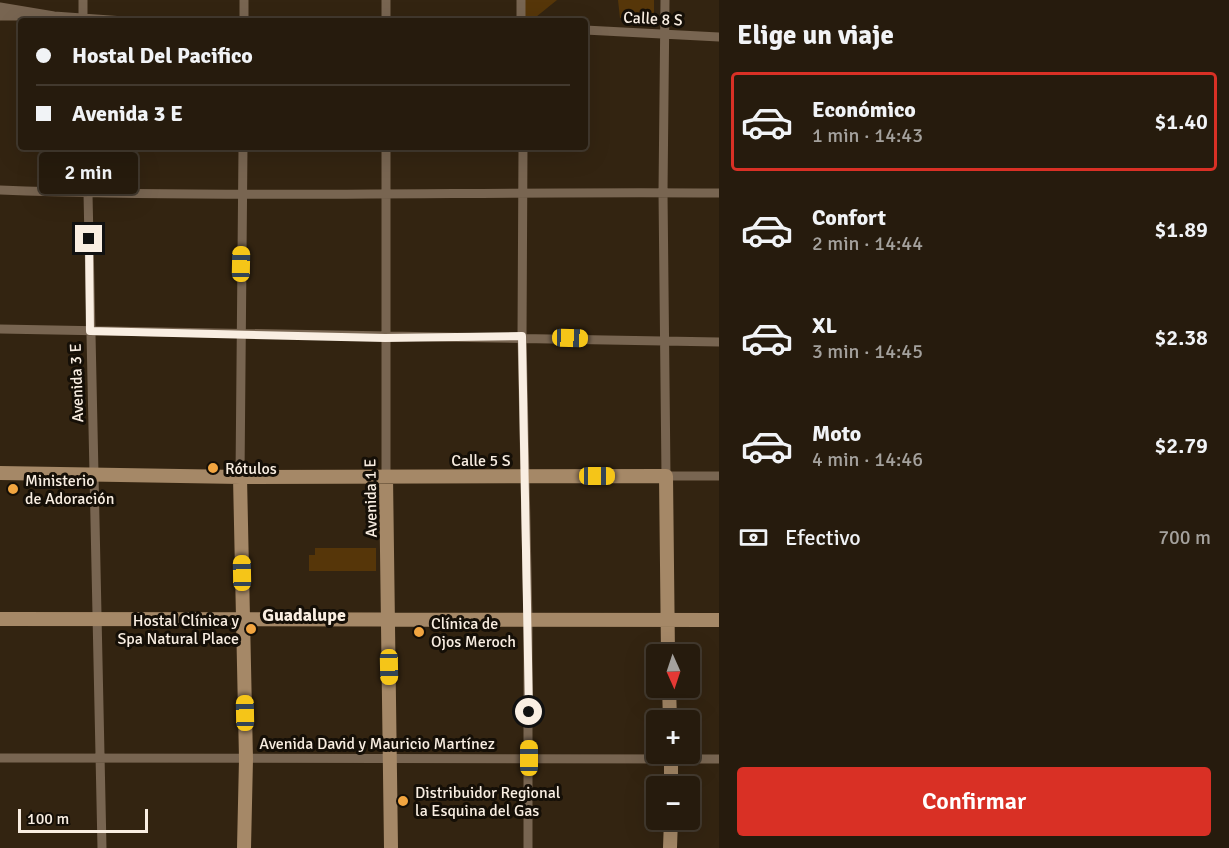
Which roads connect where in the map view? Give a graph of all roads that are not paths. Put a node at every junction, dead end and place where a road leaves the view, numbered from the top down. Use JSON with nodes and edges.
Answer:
{"nodes":[{"id":1,"x":83,"y":0,"type":"edge"},
{"id":2,"x":244,"y":0,"type":"edge"},
{"id":3,"x":386,"y":0,"type":"edge"},
{"id":4,"x":521,"y":0,"type":"edge"},
{"id":5,"x":665,"y":0,"type":"edge"},
{"id":6,"x":0,"y":7,"type":"edge"},
{"id":7,"x":0,"y":16,"type":"edge"},
{"id":8,"x":54,"y":16,"type":"junction"},
{"id":9,"x":68,"y":18,"type":"edge"},
{"id":10,"x":83,"y":18,"type":"edge"},
{"id":11,"x":244,"y":18,"type":"edge"},
{"id":12,"x":386,"y":18,"type":"edge"},
{"id":13,"x":521,"y":18,"type":"edge"},
{"id":14,"x":588,"y":30,"type":"edge"},
{"id":15,"x":667,"y":33,"type":"junction"},
{"id":16,"x":719,"y":37,"type":"edge"},
{"id":17,"x":87,"y":150,"type":"edge"},
{"id":18,"x":243,"y":150,"type":"edge"},
{"id":19,"x":386,"y":150,"type":"edge"},
{"id":20,"x":523,"y":150,"type":"edge"},
{"id":21,"x":0,"y":190,"type":"edge"},
{"id":22,"x":663,"y":192,"type":"junction"},
{"id":23,"x":719,"y":193,"type":"edge"},
{"id":24,"x":88,"y":194,"type":"junction"},
{"id":25,"x":242,"y":194,"type":"junction"},
{"id":26,"x":386,"y":194,"type":"junction"},
{"id":27,"x":523,"y":195,"type":"junction"},
{"id":28,"x":0,"y":329,"type":"edge"},
{"id":29,"x":90,"y":331,"type":"junction"},
{"id":30,"x":240,"y":333,"type":"junction"},
{"id":31,"x":522,"y":336,"type":"junction"},
{"id":32,"x":385,"y":338,"type":"junction"},
{"id":33,"x":665,"y":341,"type":"junction"},
{"id":34,"x":719,"y":342,"type":"edge"},
{"id":35,"x":0,"y":473,"type":"edge"},
{"id":36,"x":94,"y":475,"type":"junction"},
{"id":37,"x":527,"y":476,"type":"junction"},
{"id":38,"x":666,"y":476,"type":"junction"},
{"id":39,"x":240,"y":477,"type":"junction"},
{"id":40,"x":386,"y":477,"type":"junction"},
{"id":41,"x":719,"y":477,"type":"edge"},
{"id":42,"x":0,"y":619,"type":"edge"},
{"id":43,"x":97,"y":620,"type":"junction"},
{"id":44,"x":242,"y":620,"type":"junction"},
{"id":45,"x":719,"y":620,"type":"edge"},
{"id":46,"x":388,"y":621,"type":"junction"},
{"id":47,"x":528,"y":621,"type":"junction"},
{"id":48,"x":667,"y":621,"type":"junction"},
{"id":49,"x":668,"y":644,"type":"edge"},
{"id":50,"x":101,"y":756,"type":"junction"},
{"id":51,"x":646,"y":756,"type":"edge"},
{"id":52,"x":0,"y":758,"type":"edge"},
{"id":53,"x":390,"y":758,"type":"junction"},
{"id":54,"x":529,"y":758,"type":"junction"},
{"id":55,"x":700,"y":758,"type":"edge"},
{"id":56,"x":246,"y":759,"type":"junction"},
{"id":57,"x":719,"y":759,"type":"edge"},
{"id":58,"x":671,"y":830,"type":"edge"},
{"id":59,"x":102,"y":848,"type":"edge"},
{"id":60,"x":244,"y":848,"type":"edge"},
{"id":61,"x":391,"y":848,"type":"edge"},
{"id":62,"x":528,"y":848,"type":"edge"},
{"id":63,"x":670,"y":848,"type":"edge"}],
"edges":[{"from":1,"to":10,"type":"street"},
{"from":2,"to":11,"type":"street"},
{"from":3,"to":12,"type":"street"},
{"from":4,"to":13,"type":"street"},
{"from":5,"to":15,"type":"street"},
{"from":6,"to":8,"type":"street"},
{"from":7,"to":8,"type":"street"},
{"from":8,"to":9,"type":"street"},
{"from":14,"to":15,"type":"street","name":"Calle 8 S"},
{"from":15,"to":16,"type":"street","name":"Calle 8 S"},
{"from":15,"to":22,"type":"street"},
{"from":17,"to":24,"type":"street","name":"Avenida 3 E"},
{"from":18,"to":25,"type":"street"},
{"from":19,"to":26,"type":"street","name":"Avenida 1 E"},
{"from":20,"to":27,"type":"street"},
{"from":21,"to":24,"type":"street"},
{"from":22,"to":23,"type":"street"},
{"from":22,"to":27,"type":"street"},
{"from":22,"to":33,"type":"street"},
{"from":24,"to":25,"type":"street"},
{"from":24,"to":29,"type":"street","name":"Avenida 3 E"},
{"from":25,"to":26,"type":"street"},
{"from":25,"to":30,"type":"street"},
{"from":26,"to":27,"type":"street"},
{"from":26,"to":32,"type":"street","name":"Avenida 1 E"},
{"from":27,"to":31,"type":"street"},
{"from":28,"to":29,"type":"street"},
{"from":29,"to":30,"type":"street"},
{"from":29,"to":36,"type":"street","name":"Avenida 3 E"},
{"from":30,"to":32,"type":"street"},
{"from":30,"to":39,"type":"street"},
{"from":31,"to":32,"type":"street"},
{"from":31,"to":33,"type":"street"},
{"from":31,"to":37,"type":"street"},
{"from":32,"to":40,"type":"street","name":"Avenida 1 E"},
{"from":33,"to":34,"type":"street"},
{"from":33,"to":38,"type":"street"},
{"from":35,"to":36,"type":"street","name":"Calle 5 S"},
{"from":36,"to":39,"type":"street","name":"Calle 5 S"},
{"from":36,"to":43,"type":"street","name":"Avenida 3 E"},
{"from":37,"to":38,"type":"street","name":"Calle 5 S"},
{"from":37,"to":40,"type":"street","name":"Calle 5 S"},
{"from":37,"to":47,"type":"street"},
{"from":38,"to":41,"type":"street","name":"Calle 5 S"},
{"from":38,"to":48,"type":"street"},
{"from":39,"to":40,"type":"street","name":"Calle 5 S"},
{"from":39,"to":44,"type":"street"},
{"from":40,"to":46,"type":"street","name":"Avenida 1 E"},
{"from":42,"to":43,"type":"street"},
{"from":43,"to":44,"type":"street"},
{"from":43,"to":50,"type":"street","name":"Avenida 3 E"},
{"from":44,"to":46,"type":"street"},
{"from":44,"to":56,"type":"street"},
{"from":45,"to":48,"type":"street"},
{"from":46,"to":47,"type":"street"},
{"from":46,"to":53,"type":"street","name":"Avenida 1 E"},
{"from":47,"to":48,"type":"street"},
{"from":47,"to":54,"type":"street"},
{"from":48,"to":49,"type":"street"},
{"from":50,"to":52,"type":"street","name":"Avenida David y Mauricio Martínez"},
{"from":50,"to":56,"type":"street","name":"Avenida David y Mauricio Martínez"},
{"from":50,"to":59,"type":"street","name":"Avenida 3 E"},
{"from":51,"to":54,"type":"street","name":"Avenida David y Mauricio Martínez"},
{"from":53,"to":54,"type":"street","name":"Avenida David y Mauricio Martínez"},
{"from":53,"to":56,"type":"street","name":"Avenida David y Mauricio Martínez"},
{"from":53,"to":61,"type":"street","name":"Avenida 1 E"},
{"from":54,"to":62,"type":"street"},
{"from":55,"to":57,"type":"street","name":"Avenida David y Mauricio Martínez"},
{"from":56,"to":60,"type":"street"},
{"from":58,"to":63,"type":"street"}]}
